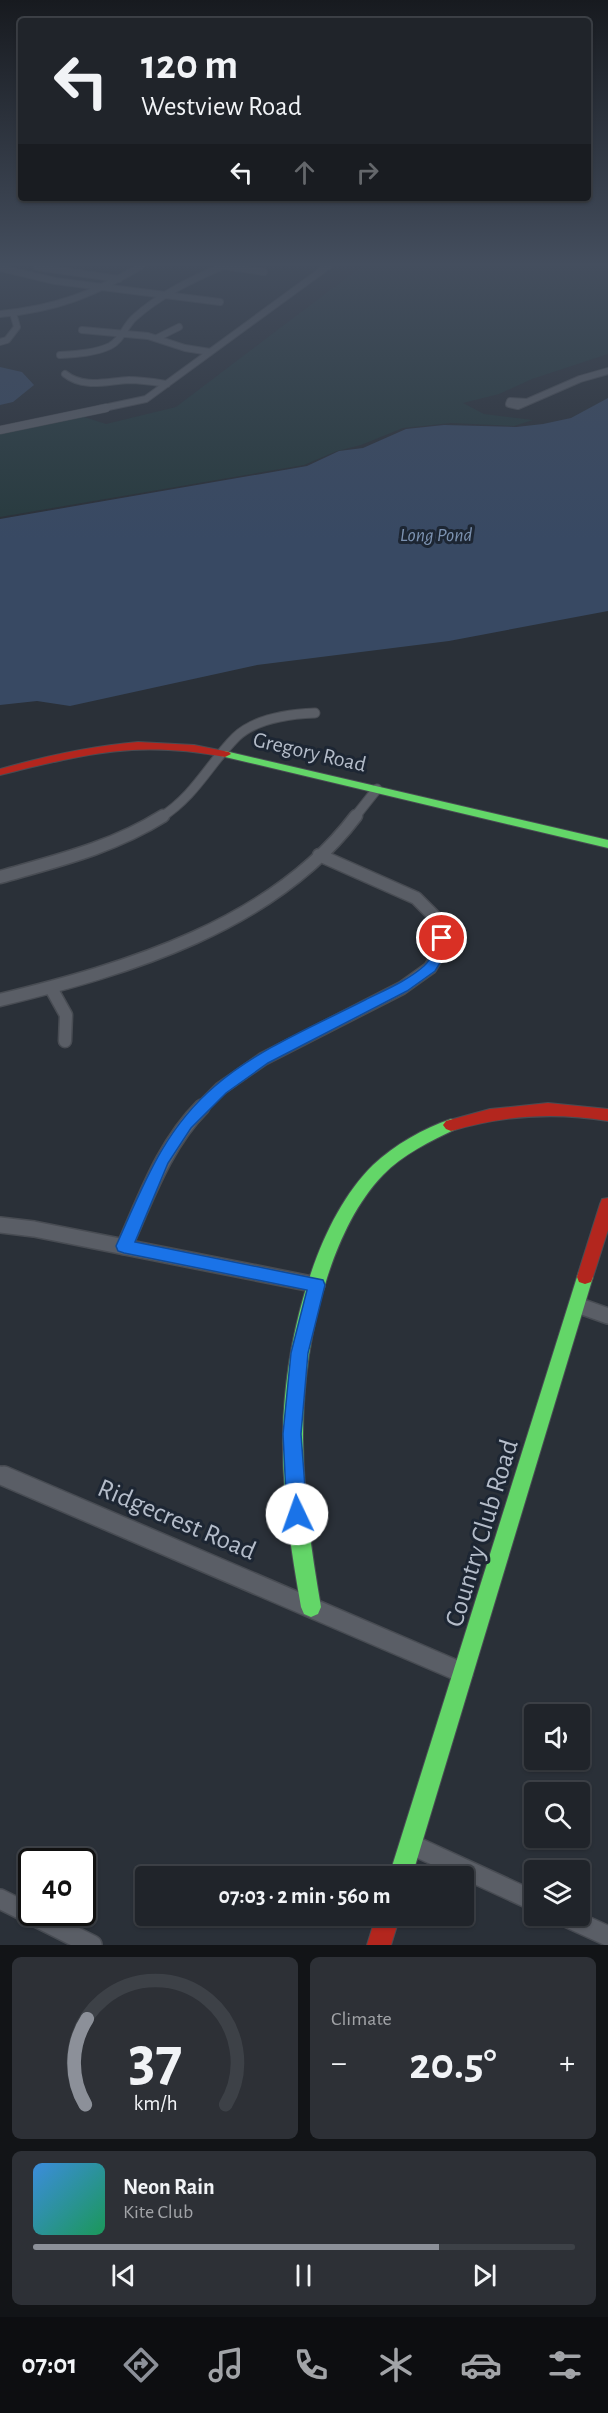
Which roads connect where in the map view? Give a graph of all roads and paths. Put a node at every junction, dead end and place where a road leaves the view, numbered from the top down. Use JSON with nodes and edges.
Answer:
{"nodes":[{"id":1,"x":204,"y":357,"type":"edge"},
{"id":2,"x":608,"y":371,"type":"edge"},
{"id":3,"x":64,"y":374,"type":"dead end"},
{"id":4,"x":166,"y":384,"type":"junction"},
{"id":5,"x":527,"y":402,"type":"dead end"},
{"id":6,"x":0,"y":430,"type":"edge"},
{"id":7,"x":315,"y":713,"type":"dead end"},
{"id":8,"x":224,"y":753,"type":"junction"},
{"id":9,"x":0,"y":772,"type":"edge"},
{"id":10,"x":376,"y":789,"type":"junction"},
{"id":11,"x":608,"y":844,"type":"edge"},
{"id":12,"x":319,"y":855,"type":"junction"},
{"id":13,"x":0,"y":877,"type":"edge"},
{"id":14,"x":51,"y":988,"type":"junction"},
{"id":15,"x":0,"y":1000,"type":"edge"},
{"id":16,"x":65,"y":1041,"type":"dead end"},
{"id":17,"x":608,"y":1115,"type":"edge"},
{"id":18,"x":608,"y":1204,"type":"edge"},
{"id":19,"x":0,"y":1225,"type":"edge"},
{"id":20,"x":124,"y":1246,"type":"junction"},
{"id":21,"x":317,"y":1285,"type":"junction"},
{"id":22,"x":577,"y":1305,"type":"junction"},
{"id":23,"x":608,"y":1316,"type":"edge"},
{"id":24,"x":0,"y":1474,"type":"edge"},
{"id":25,"x":311,"y":1607,"type":"junction"},
{"id":26,"x":463,"y":1673,"type":"junction"},
{"id":27,"x":410,"y":1844,"type":"junction"},
{"id":28,"x":403,"y":1866,"type":"edge"},
{"id":29,"x":524,"y":1896,"type":"edge"},
{"id":30,"x":0,"y":1899,"type":"edge"},
{"id":31,"x":385,"y":1926,"type":"edge"},
{"id":32,"x":586,"y":1926,"type":"edge"},
{"id":33,"x":608,"y":1936,"type":"edge"},
{"id":34,"x":92,"y":1945,"type":"edge"},
{"id":35,"x":379,"y":1945,"type":"edge"}],
"edges":[{"from":1,"to":4,"type":"street"},
{"from":2,"to":5,"type":"street"},
{"from":3,"to":4,"type":"street"},
{"from":4,"to":6,"type":"street"},
{"from":7,"to":8,"type":"street"},
{"from":8,"to":9,"type":"street","name":"Gregory Road"},
{"from":8,"to":10,"type":"street","name":"Gregory Road"},
{"from":8,"to":13,"type":"street"},
{"from":10,"to":11,"type":"street","name":"Gregory Road"},
{"from":10,"to":12,"type":"street"},
{"from":12,"to":14,"type":"street"},
{"from":12,"to":20,"type":"street"},
{"from":14,"to":15,"type":"street"},
{"from":14,"to":16,"type":"street"},
{"from":17,"to":21,"type":"street"},
{"from":18,"to":22,"type":"street","name":"Country Club Road"},
{"from":19,"to":20,"type":"street"},
{"from":20,"to":21,"type":"street"},
{"from":21,"to":25,"type":"street"},
{"from":22,"to":23,"type":"street"},
{"from":22,"to":26,"type":"street","name":"Country Club Road"},
{"from":24,"to":25,"type":"street","name":"Ridgecrest Road"},
{"from":25,"to":26,"type":"street","name":"Ridgecrest Road"},
{"from":26,"to":27,"type":"street","name":"Country Club Road"},
{"from":27,"to":28,"type":"street","name":"Country Club Road"},
{"from":27,"to":29,"type":"street"},
{"from":30,"to":34,"type":"street"},
{"from":31,"to":35,"type":"street"},
{"from":32,"to":33,"type":"street"}]}
